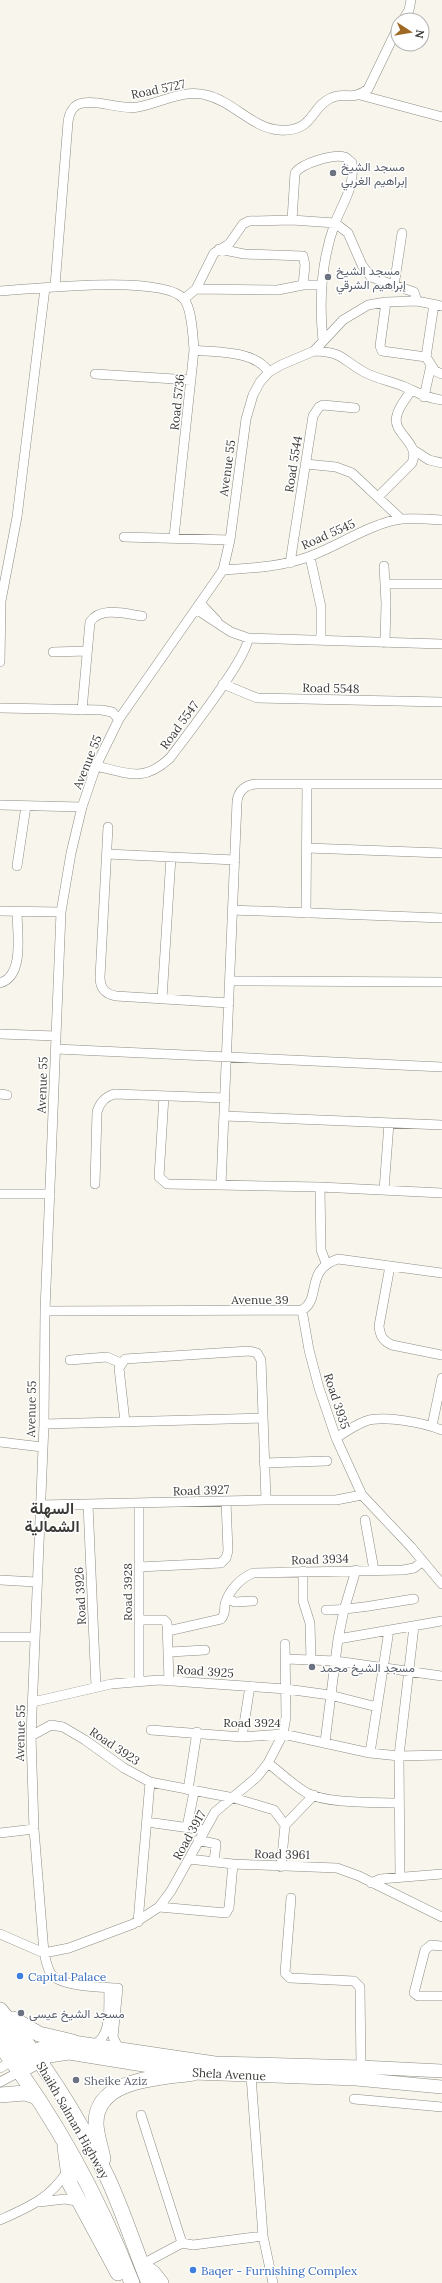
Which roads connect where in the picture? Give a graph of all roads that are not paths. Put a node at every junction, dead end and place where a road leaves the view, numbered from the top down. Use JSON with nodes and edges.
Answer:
{"nodes":[{"id":1,"x":411,"y":0,"type":"edge"},
{"id":2,"x":408,"y":12,"type":"edge"},
{"id":3,"x":390,"y":41,"type":"edge"},
{"id":4,"x":360,"y":95,"type":"junction"},
{"id":5,"x":442,"y":117,"type":"edge"},
{"id":6,"x":292,"y":220,"type":"junction"},
{"id":7,"x":335,"y":223,"type":"junction"},
{"id":8,"x":402,"y":233,"type":"dead end"},
{"id":9,"x":219,"y":249,"type":"junction"},
{"id":10,"x":303,"y":285,"type":"junction"},
{"id":11,"x":321,"y":285,"type":"junction"},
{"id":12,"x":56,"y":286,"type":"junction"},
{"id":13,"x":394,"y":286,"type":"junction"},
{"id":14,"x":45,"y":288,"type":"junction"},
{"id":15,"x":196,"y":289,"type":"junction"},
{"id":16,"x":0,"y":291,"type":"edge"},
{"id":17,"x":184,"y":299,"type":"junction"},
{"id":18,"x":386,"y":302,"type":"junction"},
{"id":19,"x":417,"y":302,"type":"junction"},
{"id":20,"x":438,"y":305,"type":"edge"},
{"id":21,"x":323,"y":341,"type":"junction"},
{"id":22,"x":194,"y":350,"type":"junction"},
{"id":23,"x":314,"y":351,"type":"junction"},
{"id":24,"x":428,"y":361,"type":"junction"},
{"id":25,"x":269,"y":372,"type":"junction"},
{"id":26,"x":95,"y":374,"type":"dead end"},
{"id":27,"x":442,"y":374,"type":"edge"},
{"id":28,"x":191,"y":380,"type":"junction"},
{"id":29,"x":411,"y":390,"type":"junction"},
{"id":30,"x":424,"y":397,"type":"junction"},
{"id":31,"x":442,"y":400,"type":"edge"},
{"id":32,"x":355,"y":408,"type":"dead end"},
{"id":33,"x":415,"y":452,"type":"junction"},
{"id":34,"x":442,"y":463,"type":"edge"},
{"id":35,"x":306,"y":464,"type":"junction"},
{"id":36,"x":378,"y":497,"type":"junction"},
{"id":37,"x":401,"y":519,"type":"junction"},
{"id":38,"x":442,"y":520,"type":"edge"},
{"id":39,"x":124,"y":537,"type":"dead end"},
{"id":40,"x":174,"y":537,"type":"junction"},
{"id":41,"x":230,"y":540,"type":"junction"},
{"id":42,"x":310,"y":556,"type":"junction"},
{"id":43,"x":290,"y":563,"type":"junction"},
{"id":44,"x":384,"y":566,"type":"dead end"},
{"id":45,"x":223,"y":570,"type":"junction"},
{"id":46,"x":385,"y":584,"type":"junction"},
{"id":47,"x":442,"y":584,"type":"edge"},
{"id":48,"x":198,"y":606,"type":"junction"},
{"id":49,"x":142,"y":616,"type":"dead end"},
{"id":50,"x":248,"y":638,"type":"junction"},
{"id":51,"x":321,"y":640,"type":"junction"},
{"id":52,"x":385,"y":643,"type":"junction"},
{"id":53,"x":442,"y":644,"type":"edge"},
{"id":54,"x":87,"y":650,"type":"junction"},
{"id":55,"x":53,"y":652,"type":"dead end"},
{"id":56,"x":0,"y":662,"type":"edge"},
{"id":57,"x":223,"y":684,"type":"junction"},
{"id":58,"x":442,"y":702,"type":"edge"},
{"id":59,"x":0,"y":708,"type":"edge"},
{"id":60,"x":82,"y":710,"type":"junction"},
{"id":61,"x":119,"y":719,"type":"junction"},
{"id":62,"x":96,"y":766,"type":"junction"},
{"id":63,"x":307,"y":784,"type":"junction"},
{"id":64,"x":442,"y":784,"type":"edge"},
{"id":65,"x":0,"y":805,"type":"edge"},
{"id":66,"x":26,"y":806,"type":"junction"},
{"id":67,"x":82,"y":807,"type":"junction"},
{"id":68,"x":108,"y":827,"type":"dead end"},
{"id":69,"x":307,"y":848,"type":"junction"},
{"id":70,"x":442,"y":853,"type":"edge"},
{"id":71,"x":107,"y":854,"type":"junction"},
{"id":72,"x":171,"y":858,"type":"junction"},
{"id":73,"x":234,"y":860,"type":"junction"},
{"id":74,"x":17,"y":866,"type":"dead end"},
{"id":75,"x":232,"y":910,"type":"junction"},
{"id":76,"x":0,"y":911,"type":"edge"},
{"id":77,"x":16,"y":911,"type":"junction"},
{"id":78,"x":61,"y":912,"type":"junction"},
{"id":79,"x":306,"y":913,"type":"junction"},
{"id":80,"x":442,"y":918,"type":"edge"},
{"id":81,"x":230,"y":981,"type":"junction"},
{"id":82,"x":442,"y":982,"type":"edge"},
{"id":83,"x":0,"y":983,"type":"edge"},
{"id":84,"x":162,"y":999,"type":"junction"},
{"id":85,"x":229,"y":1003,"type":"junction"},
{"id":86,"x":0,"y":1034,"type":"edge"},
{"id":87,"x":56,"y":1036,"type":"junction"},
{"id":88,"x":56,"y":1049,"type":"junction"},
{"id":89,"x":227,"y":1057,"type":"junction"},
{"id":90,"x":442,"y":1067,"type":"edge"},
{"id":91,"x":164,"y":1096,"type":"junction"},
{"id":92,"x":225,"y":1098,"type":"junction"},
{"id":93,"x":224,"y":1116,"type":"junction"},
{"id":94,"x":389,"y":1122,"type":"junction"},
{"id":95,"x":442,"y":1125,"type":"edge"},
{"id":96,"x":95,"y":1184,"type":"dead end"},
{"id":97,"x":221,"y":1185,"type":"junction"},
{"id":98,"x":320,"y":1187,"type":"junction"},
{"id":99,"x":384,"y":1190,"type":"junction"},
{"id":100,"x":442,"y":1193,"type":"edge"},
{"id":101,"x":0,"y":1194,"type":"edge"},
{"id":102,"x":50,"y":1194,"type":"junction"},
{"id":103,"x":326,"y":1263,"type":"junction"},
{"id":104,"x":390,"y":1266,"type":"junction"},
{"id":105,"x":442,"y":1273,"type":"edge"},
{"id":106,"x":302,"y":1310,"type":"junction"},
{"id":107,"x":45,"y":1311,"type":"junction"},
{"id":108,"x":442,"y":1355,"type":"edge"},
{"id":109,"x":70,"y":1360,"type":"dead end"},
{"id":110,"x":121,"y":1363,"type":"junction"},
{"id":111,"x":442,"y":1378,"type":"edge"},
{"id":112,"x":263,"y":1418,"type":"junction"},
{"id":113,"x":124,"y":1422,"type":"junction"},
{"id":114,"x":44,"y":1424,"type":"junction"},
{"id":115,"x":432,"y":1426,"type":"junction"},
{"id":116,"x":442,"y":1430,"type":"edge"},
{"id":117,"x":336,"y":1438,"type":"junction"},
{"id":118,"x":0,"y":1442,"type":"edge"},
{"id":119,"x":42,"y":1447,"type":"junction"},
{"id":120,"x":327,"y":1461,"type":"dead end"},
{"id":121,"x":264,"y":1463,"type":"junction"},
{"id":122,"x":362,"y":1495,"type":"junction"},
{"id":123,"x":266,"y":1500,"type":"junction"},
{"id":124,"x":226,"y":1501,"type":"junction"},
{"id":125,"x":139,"y":1503,"type":"junction"},
{"id":126,"x":88,"y":1504,"type":"junction"},
{"id":127,"x":41,"y":1505,"type":"junction"},
{"id":128,"x":365,"y":1520,"type":"dead end"},
{"id":129,"x":423,"y":1560,"type":"junction"},
{"id":130,"x":139,"y":1567,"type":"junction"},
{"id":131,"x":356,"y":1570,"type":"junction"},
{"id":132,"x":374,"y":1570,"type":"junction"},
{"id":133,"x":303,"y":1571,"type":"junction"},
{"id":134,"x":0,"y":1580,"type":"edge"},
{"id":135,"x":36,"y":1582,"type":"junction"},
{"id":136,"x":442,"y":1584,"type":"edge"},
{"id":137,"x":227,"y":1599,"type":"junction"},
{"id":138,"x":414,"y":1599,"type":"dead end"},
{"id":139,"x":252,"y":1601,"type":"dead end"},
{"id":140,"x":326,"y":1610,"type":"dead end"},
{"id":141,"x":344,"y":1610,"type":"junction"},
{"id":142,"x":139,"y":1620,"type":"junction"},
{"id":143,"x":442,"y":1621,"type":"edge"},
{"id":144,"x":414,"y":1626,"type":"junction"},
{"id":145,"x":389,"y":1630,"type":"junction"},
{"id":146,"x":168,"y":1631,"type":"junction"},
{"id":147,"x":0,"y":1637,"type":"edge"},
{"id":148,"x":35,"y":1637,"type":"junction"},
{"id":149,"x":338,"y":1639,"type":"junction"},
{"id":150,"x":285,"y":1644,"type":"dead end"},
{"id":151,"x":205,"y":1650,"type":"dead end"},
{"id":152,"x":170,"y":1652,"type":"junction"},
{"id":153,"x":286,"y":1659,"type":"junction"},
{"id":154,"x":311,"y":1660,"type":"junction"},
{"id":155,"x":336,"y":1661,"type":"junction"},
{"id":156,"x":383,"y":1667,"type":"junction"},
{"id":157,"x":409,"y":1670,"type":"junction"},
{"id":158,"x":442,"y":1676,"type":"edge"},
{"id":159,"x":139,"y":1681,"type":"junction"},
{"id":160,"x":169,"y":1681,"type":"junction"},
{"id":161,"x":250,"y":1686,"type":"junction"},
{"id":162,"x":96,"y":1687,"type":"junction"},
{"id":163,"x":286,"y":1689,"type":"junction"},
{"id":164,"x":330,"y":1695,"type":"junction"},
{"id":165,"x":33,"y":1702,"type":"junction"},
{"id":166,"x":377,"y":1707,"type":"junction"},
{"id":167,"x":151,"y":1730,"type":"dead end"},
{"id":168,"x":197,"y":1732,"type":"junction"},
{"id":169,"x":283,"y":1734,"type":"junction"},
{"id":170,"x":31,"y":1736,"type":"junction"},
{"id":171,"x":242,"y":1737,"type":"junction"},
{"id":172,"x":325,"y":1742,"type":"junction"},
{"id":173,"x":370,"y":1752,"type":"junction"},
{"id":174,"x":442,"y":1755,"type":"edge"},
{"id":175,"x":399,"y":1756,"type":"junction"},
{"id":176,"x":268,"y":1763,"type":"junction"},
{"id":177,"x":150,"y":1782,"type":"junction"},
{"id":178,"x":191,"y":1791,"type":"junction"},
{"id":179,"x":314,"y":1795,"type":"junction"},
{"id":180,"x":234,"y":1798,"type":"junction"},
{"id":181,"x":399,"y":1802,"type":"junction"},
{"id":182,"x":146,"y":1822,"type":"junction"},
{"id":183,"x":285,"y":1825,"type":"junction"},
{"id":184,"x":186,"y":1827,"type":"junction"},
{"id":185,"x":34,"y":1829,"type":"junction"},
{"id":186,"x":204,"y":1830,"type":"junction"},
{"id":187,"x":0,"y":1833,"type":"edge"},
{"id":188,"x":198,"y":1840,"type":"junction"},
{"id":189,"x":189,"y":1859,"type":"junction"},
{"id":190,"x":214,"y":1862,"type":"junction"},
{"id":191,"x":232,"y":1864,"type":"junction"},
{"id":192,"x":282,"y":1867,"type":"junction"},
{"id":193,"x":442,"y":1874,"type":"edge"},
{"id":194,"x":400,"y":1877,"type":"junction"},
{"id":195,"x":372,"y":1883,"type":"junction"},
{"id":196,"x":291,"y":1898,"type":"dead end"},
{"id":197,"x":159,"y":1907,"type":"junction"},
{"id":198,"x":442,"y":1917,"type":"edge"},
{"id":199,"x":138,"y":1922,"type":"junction"},
{"id":200,"x":0,"y":1934,"type":"edge"},
{"id":201,"x":442,"y":1946,"type":"edge"},
{"id":202,"x":44,"y":1953,"type":"junction"},
{"id":203,"x":114,"y":1988,"type":"junction"},
{"id":204,"x":442,"y":1996,"type":"edge"},
{"id":205,"x":0,"y":2010,"type":"edge"},
{"id":206,"x":0,"y":2028,"type":"edge"},
{"id":207,"x":73,"y":2042,"type":"junction"},
{"id":208,"x":92,"y":2044,"type":"junction"},
{"id":209,"x":0,"y":2046,"type":"edge"},
{"id":210,"x":119,"y":2049,"type":"junction"},
{"id":211,"x":21,"y":2061,"type":"edge"},
{"id":212,"x":361,"y":2067,"type":"junction"},
{"id":213,"x":442,"y":2071,"type":"edge"},
{"id":214,"x":193,"y":2073,"type":"junction"},
{"id":215,"x":251,"y":2076,"type":"junction"},
{"id":216,"x":0,"y":2082,"type":"edge"},
{"id":217,"x":442,"y":2088,"type":"edge"},
{"id":218,"x":0,"y":2095,"type":"edge"},
{"id":219,"x":37,"y":2097,"type":"junction"},
{"id":220,"x":354,"y":2099,"type":"dead end"},
{"id":221,"x":442,"y":2107,"type":"edge"},
{"id":222,"x":141,"y":2115,"type":"dead end"},
{"id":223,"x":64,"y":2143,"type":"junction"},
{"id":224,"x":67,"y":2172,"type":"junction"},
{"id":225,"x":109,"y":2181,"type":"junction"},
{"id":226,"x":39,"y":2202,"type":"junction"},
{"id":227,"x":82,"y":2202,"type":"junction"},
{"id":228,"x":0,"y":2220,"type":"edge"},
{"id":229,"x":263,"y":2236,"type":"junction"},
{"id":230,"x":182,"y":2244,"type":"junction"},
{"id":231,"x":141,"y":2265,"type":"junction"},
{"id":232,"x":122,"y":2283,"type":"edge"},
{"id":233,"x":132,"y":2283,"type":"edge"},
{"id":234,"x":148,"y":2283,"type":"edge"},
{"id":235,"x":161,"y":2283,"type":"edge"},
{"id":236,"x":273,"y":2283,"type":"edge"}],
"edges":[{"from":1,"to":2,"type":"street"},
{"from":3,"to":4,"type":"street"},
{"from":4,"to":5,"type":"street"},
{"from":4,"to":12,"type":"street","name":"Road 5727"},
{"from":6,"to":7,"type":"street"},
{"from":6,"to":7,"type":"street"},
{"from":6,"to":9,"type":"street"},
{"from":7,"to":11,"type":"street"},
{"from":7,"to":13,"type":"street"},
{"from":8,"to":13,"type":"street"},
{"from":9,"to":10,"type":"street"},
{"from":9,"to":15,"type":"street"},
{"from":10,"to":11,"type":"street"},
{"from":10,"to":15,"type":"street"},
{"from":11,"to":21,"type":"street"},
{"from":12,"to":14,"type":"street"},
{"from":12,"to":17,"type":"street"},
{"from":13,"to":19,"type":"street"},
{"from":14,"to":16,"type":"street"},
{"from":14,"to":56,"type":"street"},
{"from":15,"to":17,"type":"street"},
{"from":17,"to":22,"type":"street","name":"Road 5736"},
{"from":18,"to":19,"type":"street","name":"Avenue 55"},
{"from":18,"to":21,"type":"street","name":"Avenue 55"},
{"from":18,"to":24,"type":"street"},
{"from":19,"to":20,"type":"street","name":"Avenue 55"},
{"from":20,"to":24,"type":"street"},
{"from":21,"to":23,"type":"street","name":"Avenue 55"},
{"from":22,"to":25,"type":"street"},
{"from":22,"to":28,"type":"street","name":"Road 5736"},
{"from":23,"to":25,"type":"street","name":"Avenue 55"},
{"from":23,"to":29,"type":"street"},
{"from":24,"to":27,"type":"street"},
{"from":24,"to":30,"type":"street"},
{"from":25,"to":41,"type":"street","name":"Avenue 55"},
{"from":26,"to":28,"type":"street"},
{"from":28,"to":40,"type":"street","name":"Road 5736"},
{"from":29,"to":30,"type":"street"},
{"from":29,"to":33,"type":"street"},
{"from":30,"to":31,"type":"street"},
{"from":32,"to":35,"type":"street","name":"Road 5544"},
{"from":33,"to":34,"type":"street"},
{"from":33,"to":36,"type":"street"},
{"from":35,"to":36,"type":"street"},
{"from":35,"to":43,"type":"street","name":"Road 5544"},
{"from":36,"to":37,"type":"street"},
{"from":37,"to":38,"type":"street","name":"Road 5545"},
{"from":37,"to":42,"type":"street","name":"Road 5545"},
{"from":39,"to":40,"type":"street"},
{"from":40,"to":41,"type":"street"},
{"from":41,"to":45,"type":"street","name":"Avenue 55"},
{"from":42,"to":43,"type":"street","name":"Road 5545"},
{"from":42,"to":51,"type":"street"},
{"from":43,"to":45,"type":"street","name":"Road 5545"},
{"from":44,"to":46,"type":"street"},
{"from":45,"to":48,"type":"street","name":"Avenue 55"},
{"from":46,"to":47,"type":"street"},
{"from":46,"to":52,"type":"street"},
{"from":48,"to":50,"type":"street"},
{"from":48,"to":61,"type":"street","name":"Avenue 55"},
{"from":49,"to":54,"type":"street"},
{"from":50,"to":51,"type":"street"},
{"from":50,"to":57,"type":"street","name":"Road 5547"},
{"from":51,"to":52,"type":"street"},
{"from":52,"to":53,"type":"street"},
{"from":54,"to":55,"type":"street"},
{"from":54,"to":60,"type":"street"},
{"from":57,"to":58,"type":"street","name":"Road 5548"},
{"from":57,"to":62,"type":"street","name":"Road 5547"},
{"from":59,"to":60,"type":"street"},
{"from":60,"to":61,"type":"street"},
{"from":61,"to":62,"type":"street","name":"Avenue 55"},
{"from":62,"to":67,"type":"street","name":"Avenue 55"},
{"from":63,"to":64,"type":"street"},
{"from":63,"to":69,"type":"street"},
{"from":63,"to":73,"type":"street"},
{"from":65,"to":66,"type":"street"},
{"from":66,"to":67,"type":"street"},
{"from":66,"to":74,"type":"street"},
{"from":67,"to":78,"type":"street","name":"Avenue 55"},
{"from":68,"to":71,"type":"street"},
{"from":69,"to":70,"type":"street"},
{"from":69,"to":79,"type":"street"},
{"from":71,"to":72,"type":"street"},
{"from":71,"to":84,"type":"street"},
{"from":72,"to":73,"type":"street"},
{"from":72,"to":84,"type":"street"},
{"from":73,"to":75,"type":"street"},
{"from":75,"to":79,"type":"street"},
{"from":75,"to":81,"type":"street"},
{"from":76,"to":77,"type":"street"},
{"from":77,"to":78,"type":"street"},
{"from":77,"to":83,"type":"street"},
{"from":78,"to":87,"type":"street","name":"Avenue 55"},
{"from":79,"to":80,"type":"street"},
{"from":81,"to":82,"type":"street"},
{"from":81,"to":85,"type":"street"},
{"from":84,"to":85,"type":"street"},
{"from":85,"to":89,"type":"street"},
{"from":86,"to":87,"type":"street"},
{"from":87,"to":88,"type":"street","name":"Avenue 55"},
{"from":88,"to":89,"type":"street"},
{"from":88,"to":102,"type":"street","name":"Avenue 55"},
{"from":89,"to":90,"type":"street"},
{"from":89,"to":92,"type":"street"},
{"from":91,"to":92,"type":"street"},
{"from":91,"to":96,"type":"street"},
{"from":91,"to":97,"type":"street"},
{"from":92,"to":93,"type":"street"},
{"from":93,"to":94,"type":"street"},
{"from":93,"to":97,"type":"street"},
{"from":94,"to":95,"type":"street"},
{"from":94,"to":99,"type":"street"},
{"from":97,"to":98,"type":"street"},
{"from":98,"to":99,"type":"street"},
{"from":98,"to":103,"type":"street"},
{"from":99,"to":100,"type":"street"},
{"from":101,"to":102,"type":"street"},
{"from":102,"to":107,"type":"street","name":"Avenue 55"},
{"from":103,"to":104,"type":"street"},
{"from":103,"to":106,"type":"street","name":"Avenue 39"},
{"from":104,"to":105,"type":"street"},
{"from":104,"to":108,"type":"street"},
{"from":106,"to":107,"type":"street","name":"Avenue 39"},
{"from":106,"to":117,"type":"street","name":"Road 3935"},
{"from":107,"to":114,"type":"street","name":"Avenue 55"},
{"from":109,"to":110,"type":"street"},
{"from":110,"to":112,"type":"street"},
{"from":110,"to":113,"type":"street"},
{"from":111,"to":115,"type":"street"},
{"from":112,"to":113,"type":"street"},
{"from":112,"to":121,"type":"street"},
{"from":113,"to":114,"type":"street"},
{"from":114,"to":119,"type":"street","name":"Avenue 55"},
{"from":115,"to":116,"type":"street"},
{"from":115,"to":117,"type":"street"},
{"from":117,"to":122,"type":"street","name":"Road 3935"},
{"from":118,"to":119,"type":"street"},
{"from":119,"to":127,"type":"street","name":"Avenue 55"},
{"from":120,"to":121,"type":"street"},
{"from":121,"to":123,"type":"street"},
{"from":122,"to":123,"type":"street","name":"Road 3927"},
{"from":122,"to":129,"type":"street","name":"Road 3935"},
{"from":123,"to":124,"type":"street","name":"Road 3927"},
{"from":124,"to":125,"type":"street","name":"Road 3927"},
{"from":124,"to":130,"type":"street"},
{"from":125,"to":126,"type":"street","name":"Road 3927"},
{"from":125,"to":130,"type":"street","name":"Road 3928"},
{"from":126,"to":127,"type":"street","name":"Road 3927"},
{"from":126,"to":162,"type":"street","name":"Road 3926"},
{"from":127,"to":135,"type":"street","name":"Avenue 55"},
{"from":128,"to":132,"type":"street"},
{"from":129,"to":132,"type":"street","name":"Road 3934"},
{"from":129,"to":136,"type":"street","name":"Road 3935"},
{"from":130,"to":142,"type":"street","name":"Road 3928"},
{"from":131,"to":132,"type":"street","name":"Road 3934"},
{"from":131,"to":133,"type":"street","name":"Road 3934"},
{"from":131,"to":141,"type":"street"},
{"from":133,"to":137,"type":"street","name":"Road 3934"},
{"from":133,"to":154,"type":"street"},
{"from":134,"to":135,"type":"street"},
{"from":135,"to":148,"type":"street","name":"Avenue 55"},
{"from":137,"to":139,"type":"street"},
{"from":137,"to":146,"type":"street","name":"Road 3934"},
{"from":138,"to":141,"type":"street"},
{"from":140,"to":141,"type":"street"},
{"from":141,"to":149,"type":"street"},
{"from":142,"to":146,"type":"street"},
{"from":142,"to":159,"type":"street","name":"Road 3928"},
{"from":143,"to":144,"type":"street"},
{"from":144,"to":145,"type":"street"},
{"from":144,"to":157,"type":"street"},
{"from":145,"to":149,"type":"street"},
{"from":145,"to":156,"type":"street"},
{"from":146,"to":152,"type":"street"},
{"from":147,"to":148,"type":"street"},
{"from":148,"to":165,"type":"street","name":"Avenue 55"},
{"from":149,"to":155,"type":"street"},
{"from":150,"to":153,"type":"street","name":"Road 3917"},
{"from":151,"to":152,"type":"street"},
{"from":152,"to":160,"type":"street"},
{"from":153,"to":154,"type":"street"},
{"from":153,"to":163,"type":"street","name":"Road 3917"},
{"from":154,"to":155,"type":"street"},
{"from":155,"to":156,"type":"street"},
{"from":155,"to":164,"type":"street"},
{"from":156,"to":157,"type":"street"},
{"from":156,"to":166,"type":"street"},
{"from":157,"to":158,"type":"street"},
{"from":157,"to":175,"type":"street"},
{"from":159,"to":160,"type":"street","name":"Road 3925"},
{"from":159,"to":162,"type":"street","name":"Road 3925"},
{"from":160,"to":161,"type":"street","name":"Road 3925"},
{"from":161,"to":163,"type":"street","name":"Road 3925"},
{"from":161,"to":171,"type":"street"},
{"from":162,"to":165,"type":"street","name":"Road 3925"},
{"from":163,"to":164,"type":"street","name":"Road 3925"},
{"from":163,"to":169,"type":"street","name":"Road 3917"},
{"from":164,"to":166,"type":"street","name":"Road 3925"},
{"from":164,"to":172,"type":"street"},
{"from":165,"to":170,"type":"street","name":"Avenue 55"},
{"from":166,"to":173,"type":"street"},
{"from":167,"to":168,"type":"street","name":"Road 3924"},
{"from":168,"to":171,"type":"street","name":"Road 3924"},
{"from":168,"to":178,"type":"street"},
{"from":169,"to":171,"type":"street","name":"Road 3924"},
{"from":169,"to":172,"type":"street","name":"Road 3924"},
{"from":169,"to":176,"type":"street","name":"Road 3917"},
{"from":170,"to":177,"type":"street","name":"Road 3923"},
{"from":170,"to":185,"type":"street","name":"Avenue 55"},
{"from":172,"to":173,"type":"street","name":"Road 3924"},
{"from":173,"to":175,"type":"street","name":"Road 3924"},
{"from":174,"to":175,"type":"street","name":"Road 3924"},
{"from":175,"to":181,"type":"street"},
{"from":176,"to":179,"type":"street"},
{"from":176,"to":180,"type":"street","name":"Road 3917"},
{"from":177,"to":178,"type":"street","name":"Road 3923"},
{"from":177,"to":182,"type":"street"},
{"from":178,"to":180,"type":"street","name":"Road 3923"},
{"from":178,"to":184,"type":"street"},
{"from":179,"to":181,"type":"street"},
{"from":179,"to":183,"type":"street"},
{"from":180,"to":183,"type":"street","name":"Road 3923"},
{"from":180,"to":186,"type":"street","name":"Road 3917"},
{"from":181,"to":194,"type":"street"},
{"from":182,"to":184,"type":"street"},
{"from":182,"to":199,"type":"street"},
{"from":183,"to":192,"type":"street"},
{"from":184,"to":186,"type":"street"},
{"from":185,"to":187,"type":"street"},
{"from":185,"to":202,"type":"street","name":"Avenue 55"},
{"from":186,"to":188,"type":"street","name":"Road 3917"},
{"from":188,"to":189,"type":"street","name":"Road 3917"},
{"from":188,"to":190,"type":"street"},
{"from":189,"to":190,"type":"street","name":"Road 3961"},
{"from":189,"to":197,"type":"street","name":"Road 3917"},
{"from":190,"to":191,"type":"street","name":"Road 3961"},
{"from":191,"to":192,"type":"street","name":"Road 3961"},
{"from":191,"to":197,"type":"street"},
{"from":192,"to":195,"type":"street","name":"Road 3961"},
{"from":193,"to":194,"type":"street"},
{"from":194,"to":195,"type":"street"},
{"from":195,"to":198,"type":"street","name":"Road 3961"},
{"from":196,"to":212,"type":"street"},
{"from":197,"to":199,"type":"street","name":"Road 3917"},
{"from":199,"to":202,"type":"street","name":"Road 3917"},
{"from":200,"to":202,"type":"street"},
{"from":201,"to":204,"type":"street"},
{"from":202,"to":203,"type":"street","name":"Avenue 55"},
{"from":203,"to":208,"type":"street"},
{"from":203,"to":210,"type":"street"},
{"from":205,"to":207,"type":"main road"},
{"from":205,"to":211,"type":"main road","name":"Shaikh Salman Highway"},
{"from":206,"to":211,"type":"main road"},
{"from":207,"to":208,"type":"main road","name":"Shela Avenue"},
{"from":207,"to":211,"type":"main road","name":"Shela Avenue"},
{"from":208,"to":210,"type":"main road","name":"Shela Avenue"},
{"from":209,"to":211,"type":"main road","name":"Shaikh Salman Highway"},
{"from":210,"to":212,"type":"main road","name":"Shela Avenue"},
{"from":211,"to":214,"type":"main road","name":"Shela Avenue"},
{"from":211,"to":216,"type":"street"},
{"from":211,"to":219,"type":"main road","name":"Shaikh Salman Highway"},
{"from":211,"to":225,"type":"main road","name":"Shaikh Salman Highway"},
{"from":212,"to":213,"type":"main road","name":"Shela Avenue"},
{"from":214,"to":215,"type":"main road","name":"Shela Avenue"},
{"from":214,"to":225,"type":"main road"},
{"from":215,"to":217,"type":"main road","name":"Shela Avenue"},
{"from":215,"to":229,"type":"street"},
{"from":218,"to":219,"type":"main road"},
{"from":219,"to":223,"type":"main road","name":"Shaikh Salman Highway"},
{"from":220,"to":221,"type":"street"},
{"from":222,"to":230,"type":"street"},
{"from":223,"to":224,"type":"main road"},
{"from":223,"to":233,"type":"main road","name":"Shaikh Salman Highway"},
{"from":224,"to":226,"type":"street"},
{"from":224,"to":227,"type":"main road"},
{"from":225,"to":231,"type":"main road","name":"Shaikh Salman Highway"},
{"from":226,"to":227,"type":"street"},
{"from":226,"to":228,"type":"street"},
{"from":227,"to":232,"type":"main road"},
{"from":229,"to":230,"type":"street"},
{"from":229,"to":236,"type":"street"},
{"from":230,"to":231,"type":"street"},
{"from":231,"to":234,"type":"main road","name":"Shaikh Salman Highway"},
{"from":231,"to":235,"type":"main road"}]}
